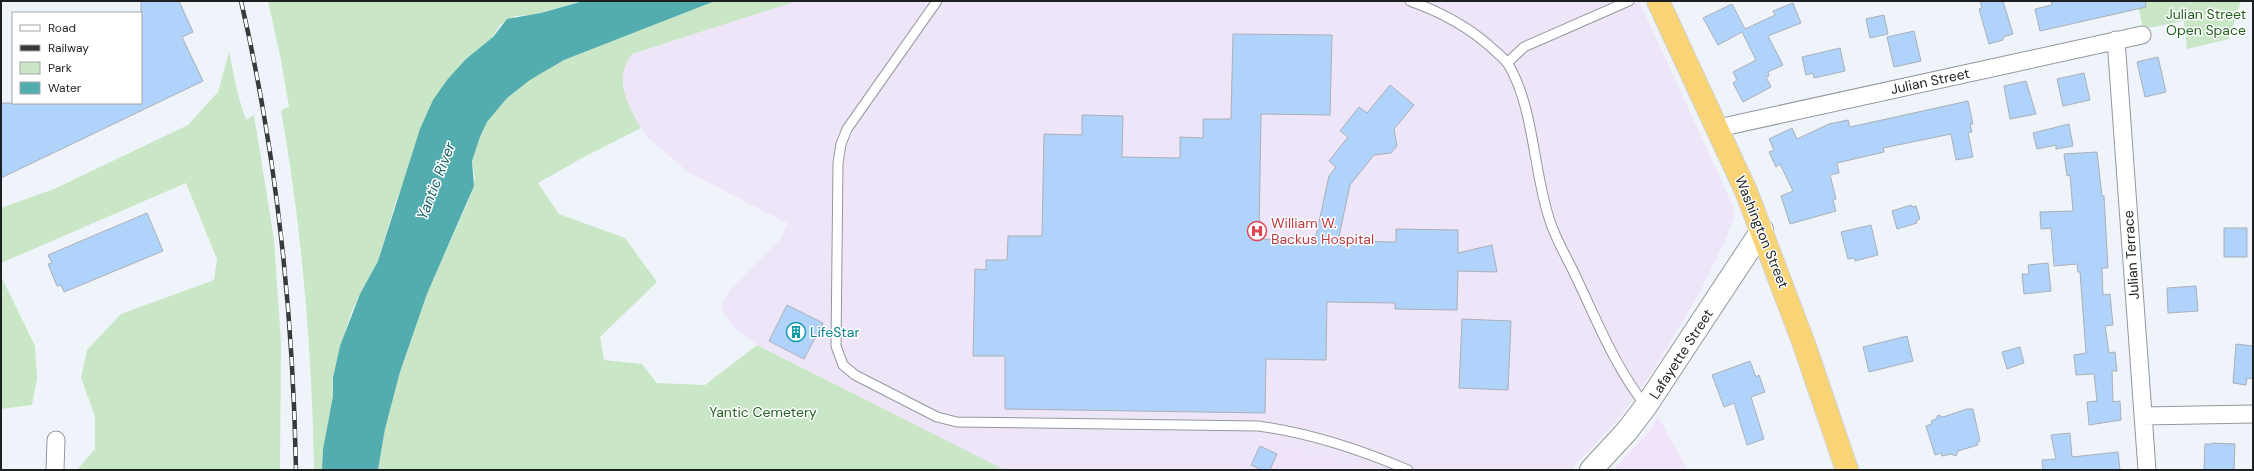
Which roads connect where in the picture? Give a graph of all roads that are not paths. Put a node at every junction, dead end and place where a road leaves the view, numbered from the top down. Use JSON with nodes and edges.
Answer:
{"nodes":[{"id":1,"x":937,"y":1,"type":"edge"},
{"id":2,"x":1410,"y":1,"type":"edge"},
{"id":3,"x":1629,"y":1,"type":"edge"},
{"id":4,"x":1658,"y":1,"type":"edge"},
{"id":5,"x":2142,"y":35,"type":"dead end"},
{"id":6,"x":2116,"y":40,"type":"junction"},
{"id":7,"x":1507,"y":62,"type":"junction"},
{"id":8,"x":1718,"y":128,"type":"junction"},
{"id":9,"x":1762,"y":230,"type":"junction"},
{"id":10,"x":1646,"y":406,"type":"junction"},
{"id":11,"x":2253,"y":414,"type":"edge"},
{"id":12,"x":2143,"y":416,"type":"junction"},
{"id":13,"x":56,"y":440,"type":"dead end"},
{"id":14,"x":55,"y":470,"type":"edge"},
{"id":15,"x":1408,"y":470,"type":"edge"},
{"id":16,"x":1591,"y":470,"type":"edge"},
{"id":17,"x":1848,"y":470,"type":"edge"},
{"id":18,"x":2147,"y":470,"type":"edge"}],
"edges":[{"from":1,"to":15,"type":"lane"},
{"from":2,"to":7,"type":"lane"},
{"from":3,"to":7,"type":"lane"},
{"from":4,"to":8,"type":"highway","name":"Washington Street"},
{"from":5,"to":6,"type":"street","name":"Julian Street"},
{"from":6,"to":8,"type":"street","name":"Julian Street"},
{"from":6,"to":12,"type":"street","name":"Julian Terrace"},
{"from":7,"to":10,"type":"lane"},
{"from":8,"to":9,"type":"highway","name":"Washington Street"},
{"from":9,"to":10,"type":"street","name":"Lafayette Street"},
{"from":9,"to":17,"type":"highway","name":"Washington Street"},
{"from":10,"to":16,"type":"street","name":"Lafayette Street"},
{"from":11,"to":12,"type":"street"},
{"from":12,"to":18,"type":"street","name":"Julian Terrace"},
{"from":13,"to":14,"type":"street"}]}
